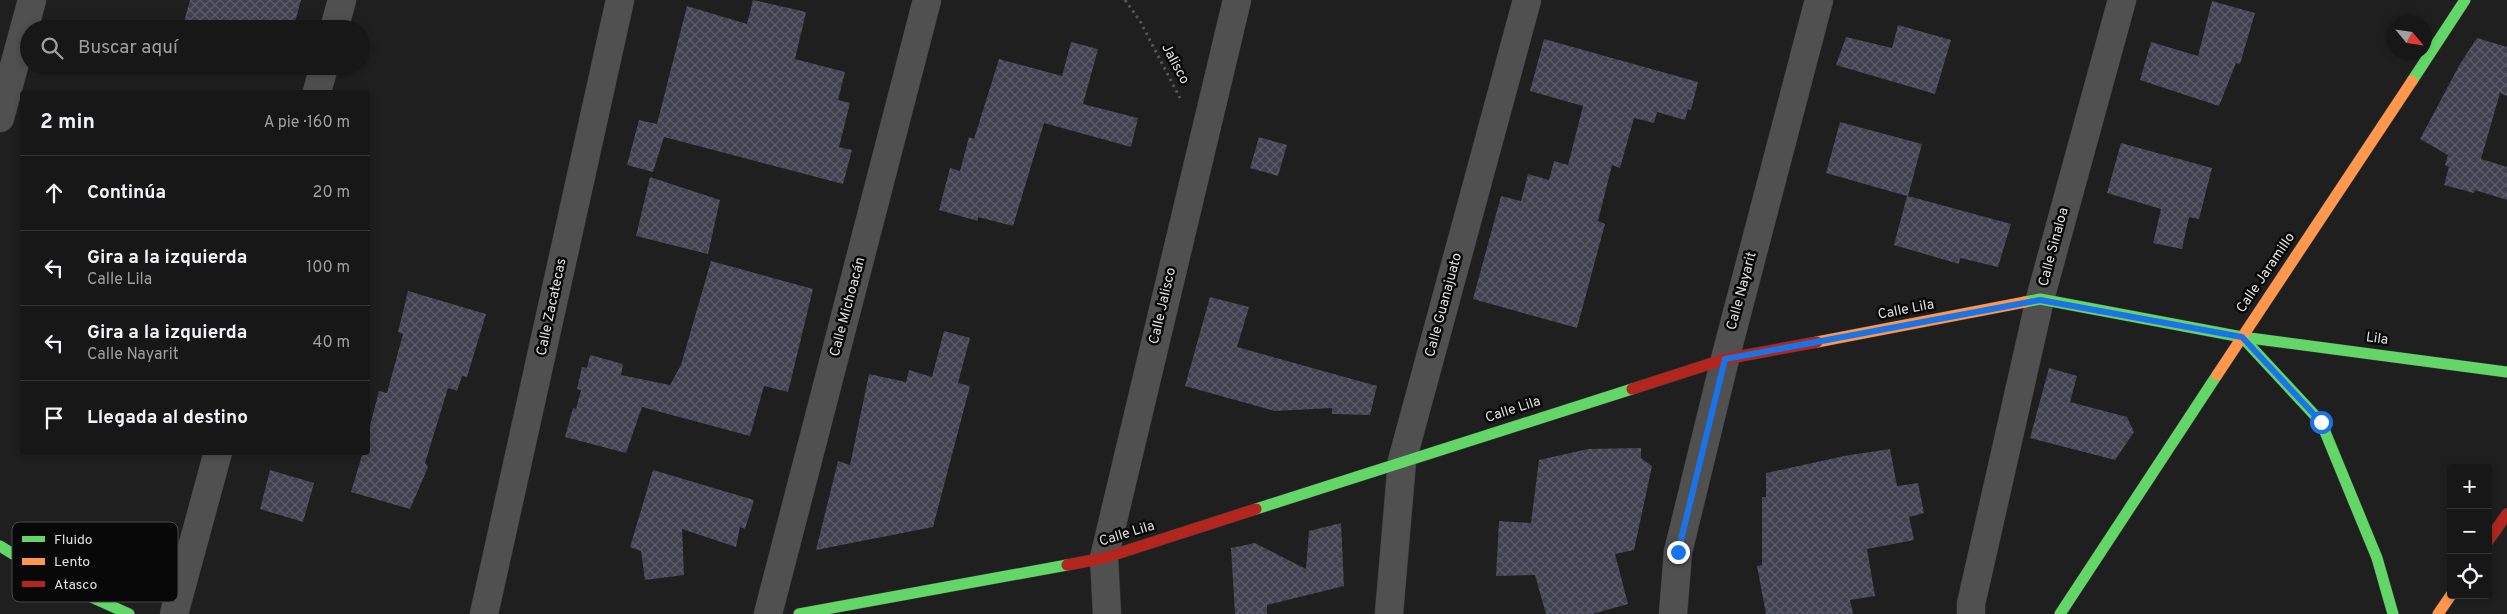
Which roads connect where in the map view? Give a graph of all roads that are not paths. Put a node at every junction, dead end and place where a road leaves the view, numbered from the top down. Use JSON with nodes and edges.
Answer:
{"nodes":[{"id":1,"x":32,"y":0,"type":"edge"},
{"id":2,"x":342,"y":0,"type":"edge"},
{"id":3,"x":620,"y":0,"type":"edge"},
{"id":4,"x":927,"y":0,"type":"edge"},
{"id":5,"x":1237,"y":0,"type":"edge"},
{"id":6,"x":1526,"y":0,"type":"edge"},
{"id":7,"x":1818,"y":0,"type":"edge"},
{"id":8,"x":2122,"y":0,"type":"edge"},
{"id":9,"x":2465,"y":0,"type":"edge"},
{"id":10,"x":27,"y":20,"type":"edge"},
{"id":11,"x":336,"y":20,"type":"edge"},
{"id":12,"x":20,"y":44,"type":"edge"},
{"id":13,"x":322,"y":75,"type":"edge"},
{"id":14,"x":318,"y":90,"type":"edge"},
{"id":15,"x":0,"y":118,"type":"edge"},
{"id":16,"x":2040,"y":300,"type":"junction"},
{"id":17,"x":2242,"y":337,"type":"junction"},
{"id":18,"x":1725,"y":359,"type":"junction"},
{"id":19,"x":2507,"y":372,"type":"edge"},
{"id":20,"x":217,"y":455,"type":"edge"},
{"id":21,"x":1402,"y":461,"type":"junction"},
{"id":22,"x":2507,"y":514,"type":"edge"},
{"id":23,"x":2492,"y":535,"type":"edge"},
{"id":24,"x":0,"y":546,"type":"edge"},
{"id":25,"x":12,"y":553,"type":"edge"},
{"id":26,"x":1104,"y":558,"type":"junction"},
{"id":27,"x":178,"y":599,"type":"edge"},
{"id":28,"x":2448,"y":599,"type":"edge"},
{"id":29,"x":102,"y":602,"type":"edge"},
{"id":30,"x":129,"y":614,"type":"edge"},
{"id":31,"x":484,"y":614,"type":"edge"},
{"id":32,"x":768,"y":614,"type":"edge"},
{"id":33,"x":799,"y":614,"type":"edge"},
{"id":34,"x":1107,"y":614,"type":"edge"},
{"id":35,"x":1389,"y":614,"type":"edge"},
{"id":36,"x":1673,"y":614,"type":"edge"},
{"id":37,"x":1971,"y":614,"type":"edge"},
{"id":38,"x":2060,"y":614,"type":"edge"},
{"id":39,"x":2393,"y":614,"type":"edge"},
{"id":40,"x":2438,"y":614,"type":"edge"}],
"edges":[{"from":1,"to":10,"type":"street"},
{"from":2,"to":11,"type":"street"},
{"from":3,"to":31,"type":"street","name":"Calle Zacatecas"},
{"from":4,"to":32,"type":"street","name":"Calle Michoacán"},
{"from":5,"to":26,"type":"street","name":"Calle Jalisco"},
{"from":6,"to":21,"type":"street","name":"Calle Guanajuato"},
{"from":7,"to":18,"type":"street","name":"Calle Nayarit"},
{"from":8,"to":16,"type":"street","name":"Calle Sinaloa"},
{"from":9,"to":17,"type":"street","name":"Calle Jaramillo"},
{"from":12,"to":15,"type":"street"},
{"from":13,"to":14,"type":"street"},
{"from":16,"to":17,"type":"street","name":"Calle Lila"},
{"from":16,"to":18,"type":"street","name":"Calle Lila"},
{"from":16,"to":37,"type":"street","name":"Calle Sinaloa"},
{"from":17,"to":19,"type":"street","name":"Lila"},
{"from":17,"to":38,"type":"street","name":"Calle Jaramillo"},
{"from":17,"to":39,"type":"street"},
{"from":18,"to":21,"type":"street","name":"Calle Lila"},
{"from":18,"to":36,"type":"street","name":"Calle Nayarit"},
{"from":20,"to":27,"type":"street"},
{"from":21,"to":26,"type":"street","name":"Calle Lila"},
{"from":21,"to":35,"type":"street","name":"Calle Guanajuato"},
{"from":22,"to":23,"type":"street"},
{"from":24,"to":25,"type":"street"},
{"from":26,"to":33,"type":"street","name":"Calle Lila"},
{"from":26,"to":34,"type":"street","name":"Calle Jalisco"},
{"from":28,"to":40,"type":"street"},
{"from":29,"to":30,"type":"street"}]}
